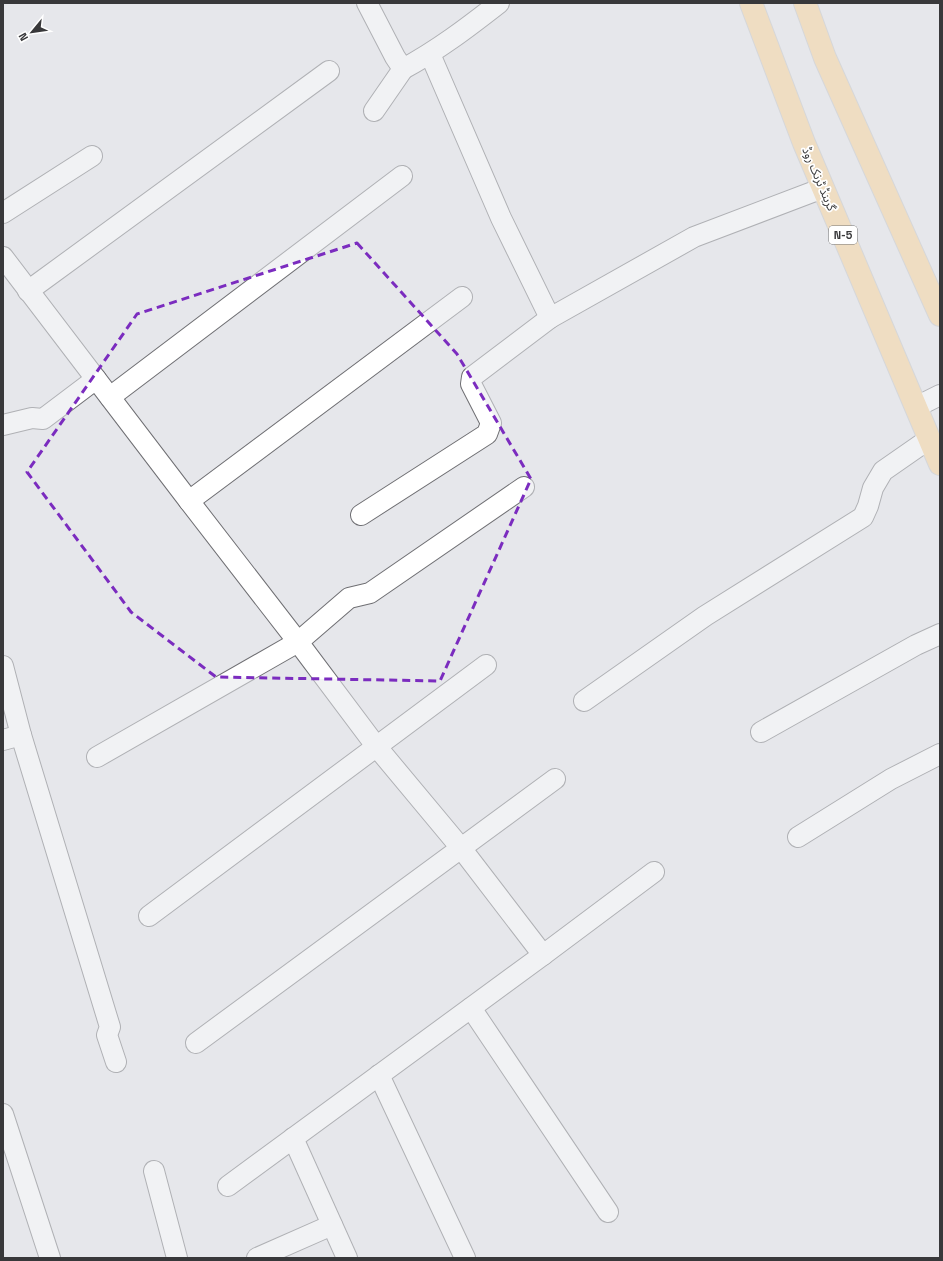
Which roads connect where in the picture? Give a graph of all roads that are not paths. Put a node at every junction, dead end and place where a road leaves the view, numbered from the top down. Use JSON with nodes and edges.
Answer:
{"nodes":[{"id":1,"x":367,"y":3,"type":"edge"},
{"id":2,"x":499,"y":3,"type":"edge"},
{"id":3,"x":751,"y":3,"type":"edge"},
{"id":4,"x":805,"y":3,"type":"edge"},
{"id":5,"x":430,"y":54,"type":"junction"},
{"id":6,"x":403,"y":69,"type":"junction"},
{"id":7,"x":329,"y":71,"type":"dead end"},
{"id":8,"x":374,"y":111,"type":"dead end"},
{"id":9,"x":92,"y":156,"type":"dead end"},
{"id":10,"x":402,"y":176,"type":"dead end"},
{"id":11,"x":823,"y":188,"type":"junction"},
{"id":12,"x":3,"y":213,"type":"edge"},
{"id":13,"x":3,"y":257,"type":"edge"},
{"id":14,"x":28,"y":291,"type":"junction"},
{"id":15,"x":462,"y":297,"type":"dead end"},
{"id":16,"x":940,"y":315,"type":"edge"},
{"id":17,"x":550,"y":318,"type":"junction"},
{"id":18,"x":96,"y":379,"type":"junction"},
{"id":19,"x":940,"y":395,"type":"edge"},
{"id":20,"x":110,"y":397,"type":"junction"},
{"id":21,"x":916,"y":407,"type":"junction"},
{"id":22,"x":3,"y":424,"type":"edge"},
{"id":23,"x":929,"y":439,"type":"junction"},
{"id":24,"x":940,"y":464,"type":"edge"},
{"id":25,"x":524,"y":488,"type":"dead end"},
{"id":26,"x":189,"y":501,"type":"junction"},
{"id":27,"x":361,"y":515,"type":"dead end"},
{"id":28,"x":940,"y":634,"type":"edge"},
{"id":29,"x":298,"y":642,"type":"junction"},
{"id":30,"x":486,"y":665,"type":"dead end"},
{"id":31,"x":3,"y":666,"type":"edge"},
{"id":32,"x":584,"y":701,"type":"dead end"},
{"id":33,"x":760,"y":732,"type":"dead end"},
{"id":34,"x":12,"y":738,"type":"edge"},
{"id":35,"x":376,"y":746,"type":"junction"},
{"id":36,"x":940,"y":754,"type":"edge"},
{"id":37,"x":97,"y":757,"type":"dead end"},
{"id":38,"x":555,"y":778,"type":"dead end"},
{"id":39,"x":798,"y":837,"type":"dead end"},
{"id":40,"x":461,"y":848,"type":"junction"},
{"id":41,"x":654,"y":872,"type":"dead end"},
{"id":42,"x":149,"y":916,"type":"dead end"},
{"id":43,"x":543,"y":955,"type":"junction"},
{"id":44,"x":470,"y":1008,"type":"junction"},
{"id":45,"x":196,"y":1043,"type":"dead end"},
{"id":46,"x":116,"y":1062,"type":"dead end"},
{"id":47,"x":379,"y":1075,"type":"junction"},
{"id":48,"x":3,"y":1114,"type":"edge"},
{"id":49,"x":293,"y":1138,"type":"junction"},
{"id":50,"x":154,"y":1171,"type":"dead end"},
{"id":51,"x":228,"y":1186,"type":"dead end"},
{"id":52,"x":608,"y":1212,"type":"dead end"},
{"id":53,"x":332,"y":1225,"type":"junction"},
{"id":54,"x":50,"y":1258,"type":"edge"},
{"id":55,"x":177,"y":1258,"type":"edge"},
{"id":56,"x":257,"y":1258,"type":"edge"},
{"id":57,"x":347,"y":1258,"type":"edge"},
{"id":58,"x":465,"y":1258,"type":"edge"}],
"edges":[{"from":1,"to":6,"type":"street"},
{"from":2,"to":5,"type":"street"},
{"from":3,"to":11,"type":"highway","name":"گرینڈ ٹرنک روڈ","number":"N-5"},
{"from":4,"to":16,"type":"highway"},
{"from":5,"to":6,"type":"street"},
{"from":5,"to":17,"type":"street"},
{"from":6,"to":8,"type":"street"},
{"from":7,"to":14,"type":"street"},
{"from":9,"to":12,"type":"street"},
{"from":10,"to":20,"type":"street"},
{"from":11,"to":17,"type":"street"},
{"from":11,"to":21,"type":"highway","name":"گرینڈ ٹرنک روڈ","number":"N-5"},
{"from":13,"to":14,"type":"street"},
{"from":14,"to":18,"type":"street"},
{"from":15,"to":26,"type":"street"},
{"from":17,"to":27,"type":"street"},
{"from":18,"to":20,"type":"street"},
{"from":18,"to":22,"type":"street"},
{"from":19,"to":21,"type":"street"},
{"from":20,"to":26,"type":"street"},
{"from":21,"to":23,"type":"highway","name":"گرینڈ ٹرنک روڈ","number":"N-5"},
{"from":23,"to":24,"type":"highway","name":"گرینڈ ٹرنک روڈ","number":"N-5"},
{"from":23,"to":32,"type":"street"},
{"from":25,"to":29,"type":"street"},
{"from":26,"to":29,"type":"street"},
{"from":28,"to":33,"type":"street"},
{"from":29,"to":35,"type":"street"},
{"from":29,"to":37,"type":"street"},
{"from":30,"to":35,"type":"street"},
{"from":31,"to":34,"type":"street"},
{"from":34,"to":46,"type":"street"},
{"from":35,"to":40,"type":"street"},
{"from":35,"to":42,"type":"street"},
{"from":36,"to":39,"type":"street"},
{"from":38,"to":40,"type":"street"},
{"from":40,"to":43,"type":"street"},
{"from":40,"to":45,"type":"street"},
{"from":41,"to":43,"type":"street"},
{"from":43,"to":44,"type":"street"},
{"from":44,"to":47,"type":"street"},
{"from":44,"to":52,"type":"street"},
{"from":47,"to":49,"type":"street"},
{"from":47,"to":58,"type":"street"},
{"from":48,"to":54,"type":"street"},
{"from":49,"to":51,"type":"street"},
{"from":49,"to":53,"type":"street"},
{"from":50,"to":55,"type":"street"},
{"from":53,"to":56,"type":"street"},
{"from":53,"to":57,"type":"street"}]}
